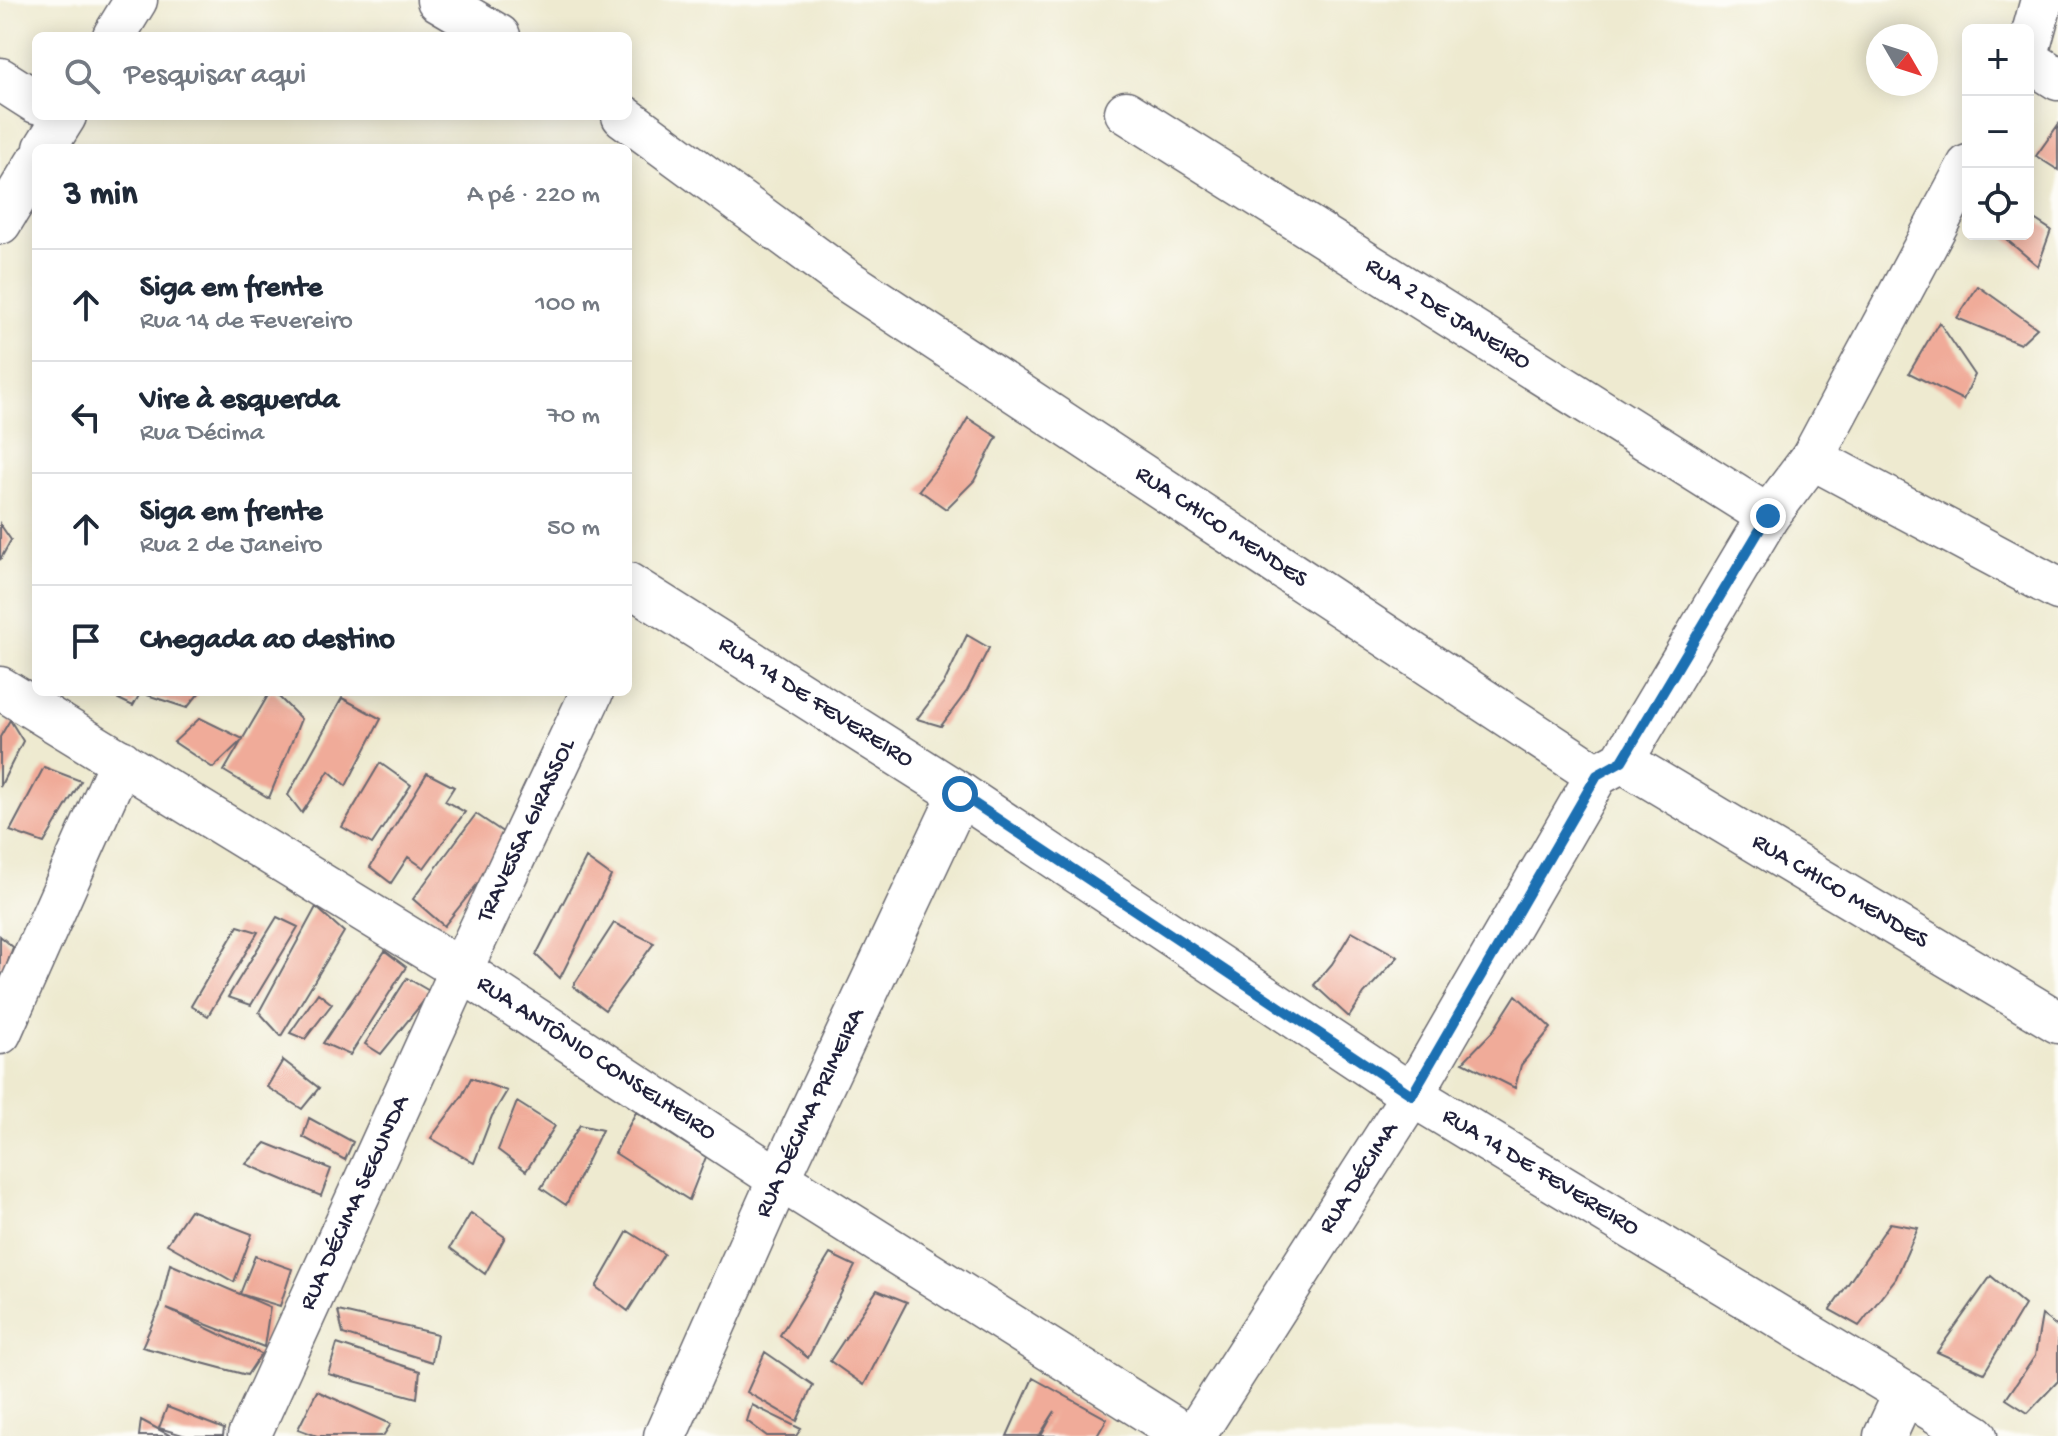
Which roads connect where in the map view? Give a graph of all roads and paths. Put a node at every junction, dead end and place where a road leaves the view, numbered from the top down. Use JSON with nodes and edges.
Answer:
{"nodes":[{"id":1,"x":136,"y":0,"type":"edge"},
{"id":2,"x":438,"y":0,"type":"edge"},
{"id":3,"x":2042,"y":0,"type":"edge"},
{"id":4,"x":2034,"y":29,"type":"edge"},
{"id":5,"x":116,"y":32,"type":"edge"},
{"id":6,"x":492,"y":32,"type":"edge"},
{"id":7,"x":2034,"y":64,"type":"edge"},
{"id":8,"x":0,"y":79,"type":"edge"},
{"id":9,"x":2058,"y":79,"type":"edge"},
{"id":10,"x":32,"y":104,"type":"edge"},
{"id":11,"x":1126,"y":112,"type":"dead end"},
{"id":12,"x":628,"y":120,"type":"edge"},
{"id":13,"x":1967,"y":168,"type":"edge"},
{"id":14,"x":1812,"y":458,"type":"junction"},
{"id":15,"x":1768,"y":516,"type":"junction"},
{"id":16,"x":2058,"y":589,"type":"edge"},
{"id":17,"x":632,"y":597,"type":"edge"},
{"id":18,"x":0,"y":688,"type":"edge"},
{"id":19,"x":590,"y":696,"type":"edge"},
{"id":20,"x":121,"y":761,"type":"junction"},
{"id":21,"x":1609,"y":768,"type":"junction"},
{"id":22,"x":960,"y":794,"type":"junction"},
{"id":23,"x":461,"y":970,"type":"junction"},
{"id":24,"x":2058,"y":1022,"type":"edge"},
{"id":25,"x":0,"y":1033,"type":"edge"},
{"id":26,"x":1412,"y":1095,"type":"junction"},
{"id":27,"x":779,"y":1179,"type":"junction"},
{"id":28,"x":1905,"y":1393,"type":"junction"},
{"id":29,"x":249,"y":1436,"type":"edge"},
{"id":30,"x":665,"y":1436,"type":"edge"},
{"id":31,"x":1187,"y":1436,"type":"edge"},
{"id":32,"x":1194,"y":1436,"type":"edge"},
{"id":33,"x":1885,"y":1436,"type":"edge"},
{"id":34,"x":1976,"y":1436,"type":"edge"}],
"edges":[{"from":1,"to":5,"type":"street"},
{"from":2,"to":6,"type":"street"},
{"from":3,"to":4,"type":"street"},
{"from":7,"to":9,"type":"street"},
{"from":8,"to":10,"type":"street"},
{"from":11,"to":15,"type":"street","name":"RUA 2 DE JANEIRO"},
{"from":12,"to":21,"type":"street","name":"RUA CHICO MENDES"},
{"from":13,"to":14,"type":"street"},
{"from":14,"to":15,"type":"street"},
{"from":14,"to":16,"type":"street"},
{"from":15,"to":21,"type":"street"},
{"from":17,"to":22,"type":"street","name":"RUA 14 DE FEVEREIRO"},
{"from":18,"to":20,"type":"street","name":"RUA ANTÔNIO CONSELHEIRO"},
{"from":19,"to":23,"type":"street","name":"TRAVESSA GIRASSOL"},
{"from":20,"to":23,"type":"street","name":"RUA ANTÔNIO CONSELHEIRO"},
{"from":20,"to":25,"type":"street"},
{"from":21,"to":24,"type":"street","name":"RUA CHICO MENDES"},
{"from":21,"to":26,"type":"street","name":"RUA DÉCIMA"},
{"from":22,"to":26,"type":"street","name":"RUA 14 DE FEVEREIRO"},
{"from":22,"to":27,"type":"street","name":"RUA DÉCIMA PRIMEIRA"},
{"from":23,"to":27,"type":"street","name":"RUA ANTÔNIO CONSELHEIRO"},
{"from":23,"to":29,"type":"street","name":"RUA DÉCIMA SEGUNDA"},
{"from":26,"to":28,"type":"street","name":"RUA 14 DE FEVEREIRO"},
{"from":26,"to":32,"type":"street","name":"RUA DÉCIMA"},
{"from":27,"to":30,"type":"street","name":"RUA DÉCIMA PRIMEIRA"},
{"from":27,"to":31,"type":"street","name":"RUA ANTÔNIO CONSELHEIRO"},
{"from":28,"to":33,"type":"street"},
{"from":28,"to":34,"type":"street","name":"RUA 14 DE FEVEREIRO"}]}
